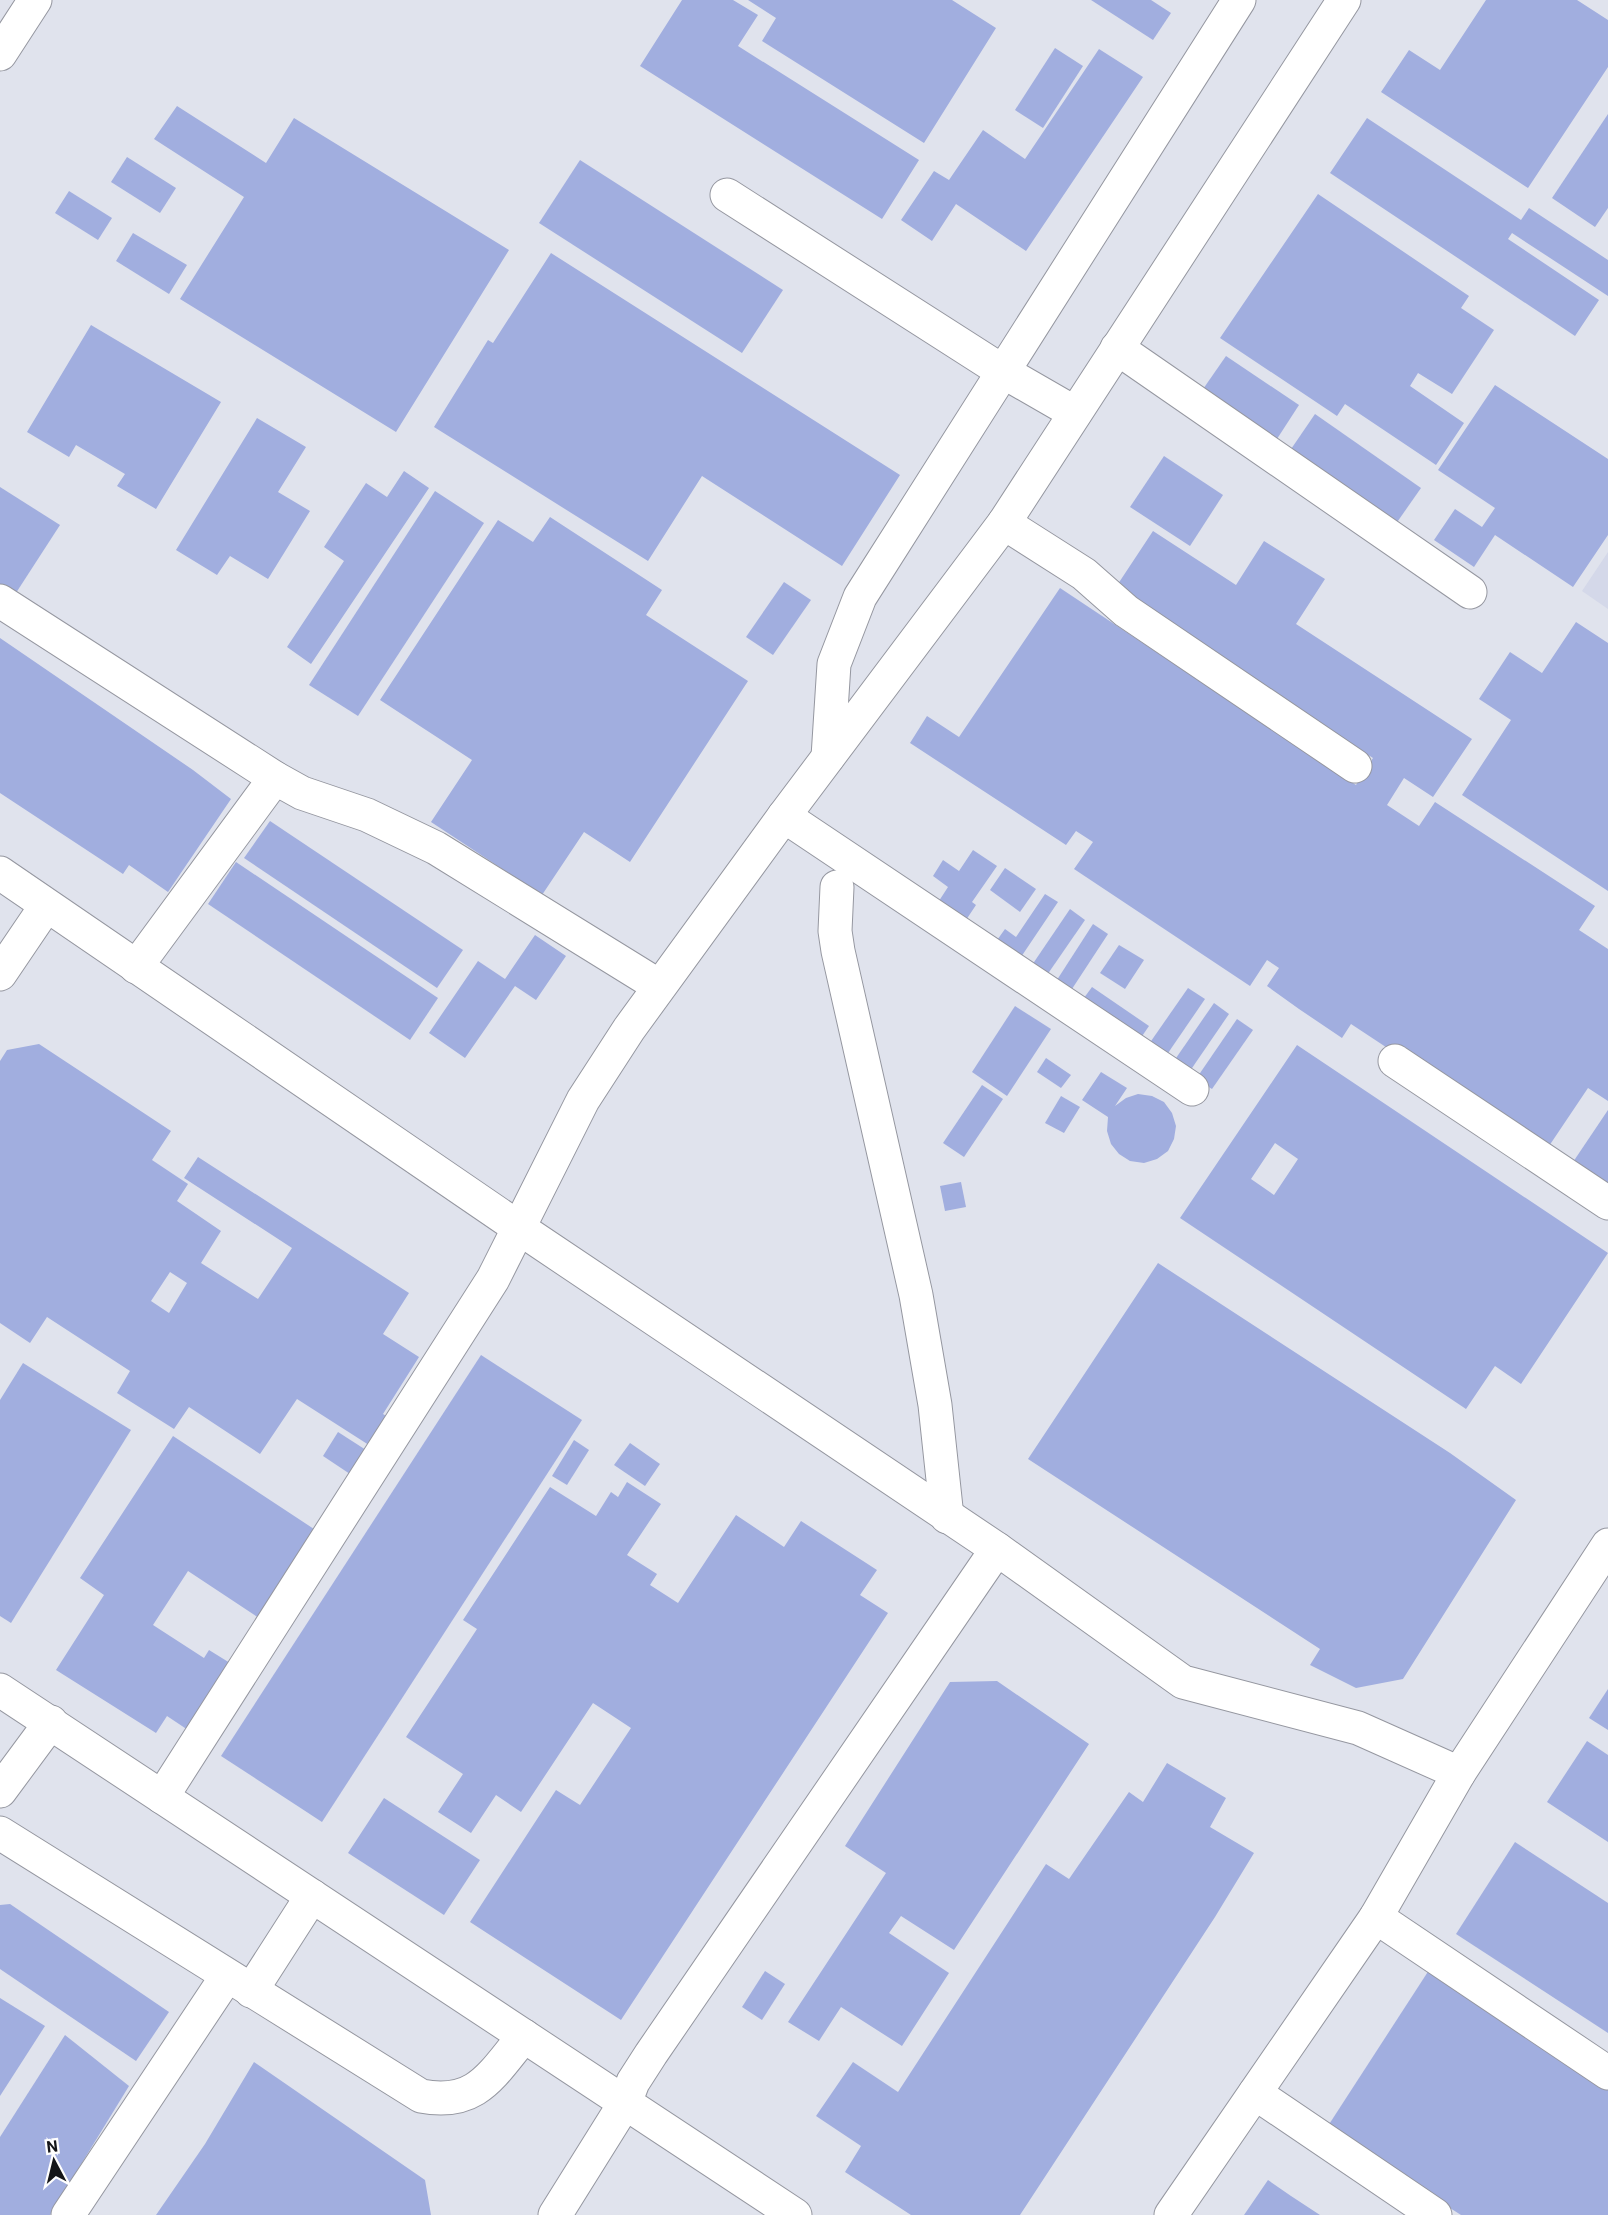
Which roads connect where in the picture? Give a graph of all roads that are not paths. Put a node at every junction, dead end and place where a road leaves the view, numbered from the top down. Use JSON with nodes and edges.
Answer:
{"nodes":[{"id":1,"x":35,"y":0,"type":"edge"},
{"id":2,"x":1239,"y":0,"type":"edge"},
{"id":3,"x":1344,"y":0,"type":"edge"},
{"id":4,"x":0,"y":54,"type":"edge"},
{"id":5,"x":727,"y":195,"type":"dead end"},
{"id":6,"x":1117,"y":348,"type":"junction"},
{"id":7,"x":1002,"y":371,"type":"junction"},
{"id":8,"x":1075,"y":413,"type":"junction"},
{"id":9,"x":1004,"y":523,"type":"junction"},
{"id":10,"x":1470,"y":592,"type":"dead end"},
{"id":11,"x":0,"y":601,"type":"edge"},
{"id":12,"x":828,"y":757,"type":"junction"},
{"id":13,"x":1355,"y":766,"type":"dead end"},
{"id":14,"x":275,"y":778,"type":"junction"},
{"id":15,"x":784,"y":816,"type":"junction"},
{"id":16,"x":0,"y":873,"type":"edge"},
{"id":17,"x":837,"y":887,"type":"dead end"},
{"id":18,"x":46,"y":906,"type":"junction"},
{"id":19,"x":136,"y":968,"type":"junction"},
{"id":20,"x":0,"y":974,"type":"edge"},
{"id":21,"x":659,"y":986,"type":"junction"},
{"id":22,"x":1395,"y":1061,"type":"dead end"},
{"id":23,"x":1192,"y":1089,"type":"dead end"},
{"id":24,"x":1608,"y":1203,"type":"edge"},
{"id":25,"x":519,"y":1228,"type":"junction"},
{"id":26,"x":947,"y":1516,"type":"junction"},
{"id":27,"x":1608,"y":1545,"type":"edge"},
{"id":28,"x":997,"y":1549,"type":"junction"},
{"id":29,"x":0,"y":1690,"type":"edge"},
{"id":30,"x":51,"y":1722,"type":"junction"},
{"id":31,"x":1459,"y":1773,"type":"junction"},
{"id":32,"x":0,"y":1791,"type":"edge"},
{"id":33,"x":162,"y":1797,"type":"junction"},
{"id":34,"x":0,"y":1833,"type":"edge"},
{"id":35,"x":312,"y":1896,"type":"junction"},
{"id":36,"x":1376,"y":1917,"type":"junction"},
{"id":37,"x":239,"y":1983,"type":"junction"},
{"id":38,"x":524,"y":2036,"type":"junction"},
{"id":39,"x":1608,"y":2073,"type":"edge"},
{"id":40,"x":1255,"y":2093,"type":"junction"},
{"id":41,"x":625,"y":2103,"type":"junction"},
{"id":42,"x":68,"y":2215,"type":"edge"},
{"id":43,"x":555,"y":2215,"type":"edge"},
{"id":44,"x":795,"y":2215,"type":"edge"},
{"id":45,"x":1171,"y":2215,"type":"edge"},
{"id":46,"x":1435,"y":2215,"type":"edge"}],
"edges":[{"from":1,"to":4,"type":"street"},
{"from":2,"to":7,"type":"street"},
{"from":3,"to":6,"type":"street"},
{"from":5,"to":7,"type":"street"},
{"from":6,"to":8,"type":"street"},
{"from":6,"to":10,"type":"street"},
{"from":7,"to":8,"type":"street"},
{"from":7,"to":12,"type":"street"},
{"from":8,"to":9,"type":"street"},
{"from":9,"to":12,"type":"street"},
{"from":9,"to":13,"type":"street"},
{"from":11,"to":14,"type":"street"},
{"from":12,"to":15,"type":"street"},
{"from":14,"to":19,"type":"street"},
{"from":14,"to":21,"type":"street"},
{"from":15,"to":21,"type":"street"},
{"from":15,"to":23,"type":"street"},
{"from":16,"to":18,"type":"street"},
{"from":17,"to":26,"type":"street"},
{"from":18,"to":19,"type":"street"},
{"from":18,"to":20,"type":"street"},
{"from":19,"to":25,"type":"street"},
{"from":21,"to":25,"type":"street"},
{"from":22,"to":24,"type":"street"},
{"from":25,"to":26,"type":"street"},
{"from":25,"to":33,"type":"street"},
{"from":26,"to":28,"type":"street"},
{"from":27,"to":31,"type":"street"},
{"from":28,"to":31,"type":"street"},
{"from":28,"to":41,"type":"street"},
{"from":29,"to":30,"type":"street"},
{"from":30,"to":32,"type":"street"},
{"from":30,"to":33,"type":"street"},
{"from":31,"to":36,"type":"street"},
{"from":33,"to":35,"type":"street"},
{"from":34,"to":37,"type":"street"},
{"from":35,"to":37,"type":"street"},
{"from":35,"to":38,"type":"street"},
{"from":36,"to":39,"type":"street"},
{"from":36,"to":40,"type":"street"},
{"from":37,"to":38,"type":"street"},
{"from":37,"to":42,"type":"street"},
{"from":38,"to":41,"type":"street"},
{"from":40,"to":45,"type":"street"},
{"from":40,"to":46,"type":"street"},
{"from":41,"to":43,"type":"street"},
{"from":41,"to":44,"type":"street"}]}
